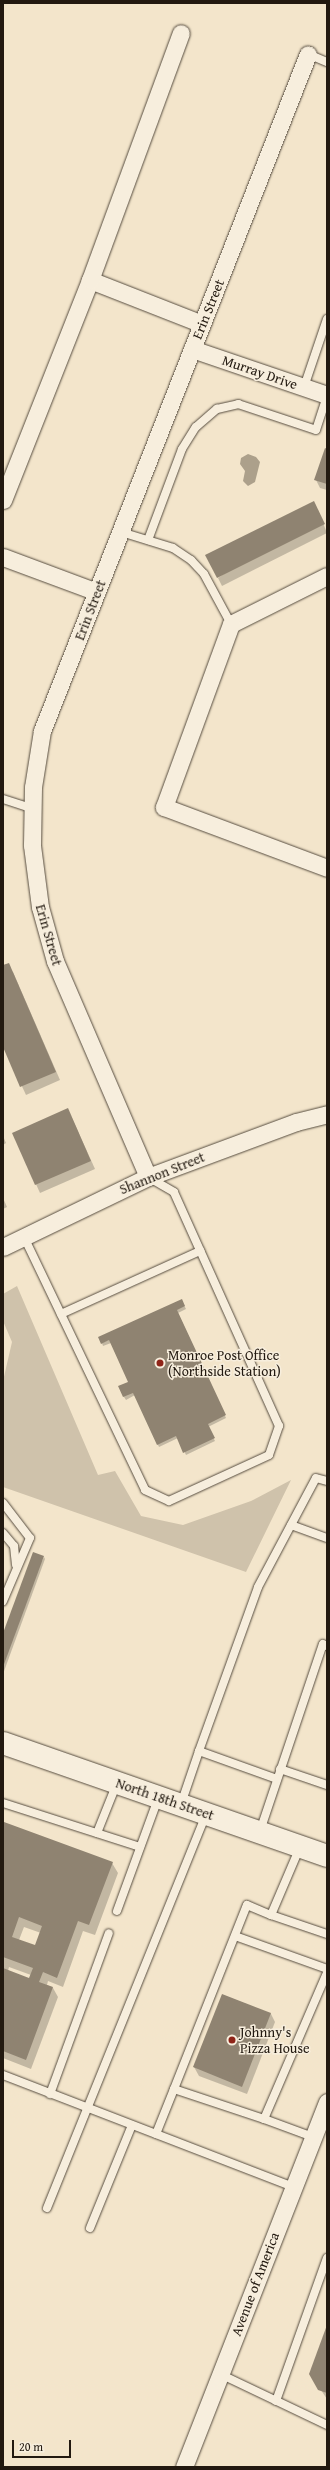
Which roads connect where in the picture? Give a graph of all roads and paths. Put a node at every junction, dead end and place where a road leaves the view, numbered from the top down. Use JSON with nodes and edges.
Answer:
{"nodes":[{"id":1,"x":181,"y":32,"type":"dead end"},
{"id":2,"x":308,"y":54,"type":"joint"},
{"id":3,"x":327,"y":62,"type":"edge"},
{"id":4,"x":90,"y":280,"type":"junction"},
{"id":5,"x":327,"y":319,"type":"edge"},
{"id":6,"x":202,"y":324,"type":"junction"},
{"id":7,"x":192,"y":349,"type":"junction"},
{"id":8,"x":304,"y":387,"type":"junction"},
{"id":9,"x":327,"y":396,"type":"edge"},
{"id":10,"x":3,"y":500,"type":"edge"},
{"id":11,"x":120,"y":532,"type":"junction"},
{"id":12,"x":148,"y":540,"type":"junction"},
{"id":13,"x":3,"y":558,"type":"edge"},
{"id":14,"x":327,"y":576,"type":"edge"},
{"id":15,"x":97,"y":592,"type":"junction"},
{"id":16,"x":231,"y":624,"type":"junction"},
{"id":17,"x":3,"y":799,"type":"edge"},
{"id":18,"x":33,"y":809,"type":"junction"},
{"id":19,"x":327,"y":868,"type":"edge"},
{"id":20,"x":327,"y":1114,"type":"edge"},
{"id":21,"x":148,"y":1177,"type":"junction"},
{"id":22,"x":24,"y":1237,"type":"junction"},
{"id":23,"x":3,"y":1247,"type":"edge"},
{"id":24,"x":200,"y":1251,"type":"junction"},
{"id":25,"x":61,"y":1314,"type":"junction"},
{"id":26,"x":327,"y":1481,"type":"edge"},
{"id":27,"x":3,"y":1503,"type":"edge"},
{"id":28,"x":291,"y":1525,"type":"junction"},
{"id":29,"x":3,"y":1533,"type":"edge"},
{"id":30,"x":327,"y":1538,"type":"edge"},
{"id":31,"x":16,"y":1566,"type":"junction"},
{"id":32,"x":3,"y":1601,"type":"edge"},
{"id":33,"x":327,"y":1646,"type":"edge"},
{"id":34,"x":3,"y":1743,"type":"edge"},
{"id":35,"x":199,"y":1752,"type":"junction"},
{"id":36,"x":280,"y":1769,"type":"junction"},
{"id":37,"x":277,"y":1779,"type":"junction"},
{"id":38,"x":117,"y":1782,"type":"junction"},
{"id":39,"x":327,"y":1785,"type":"edge"},
{"id":40,"x":159,"y":1797,"type":"junction"},
{"id":41,"x":3,"y":1803,"type":"edge"},
{"id":42,"x":180,"y":1804,"type":"junction"},
{"id":43,"x":206,"y":1814,"type":"junction"},
{"id":44,"x":259,"y":1832,"type":"junction"},
{"id":45,"x":97,"y":1834,"type":"junction"},
{"id":46,"x":300,"y":1846,"type":"junction"},
{"id":47,"x":140,"y":1847,"type":"junction"},
{"id":48,"x":327,"y":1856,"type":"edge"},
{"id":49,"x":117,"y":1911,"type":"dead end"},
{"id":50,"x":271,"y":1915,"type":"junction"},
{"id":51,"x":109,"y":1933,"type":"dead end"},
{"id":52,"x":327,"y":1934,"type":"edge"},
{"id":53,"x":235,"y":1936,"type":"junction"},
{"id":54,"x":327,"y":1969,"type":"edge"},
{"id":55,"x":327,"y":1973,"type":"edge"},
{"id":56,"x":3,"y":2076,"type":"edge"},
{"id":57,"x":174,"y":2089,"type":"junction"},
{"id":58,"x":50,"y":2094,"type":"junction"},
{"id":59,"x":327,"y":2102,"type":"edge"},
{"id":60,"x":86,"y":2107,"type":"junction"},
{"id":61,"x":264,"y":2119,"type":"junction"},
{"id":62,"x":132,"y":2125,"type":"junction"},
{"id":63,"x":156,"y":2134,"type":"junction"},
{"id":64,"x":313,"y":2137,"type":"junction"},
{"id":65,"x":294,"y":2187,"type":"junction"},
{"id":66,"x":47,"y":2208,"type":"dead end"},
{"id":67,"x":90,"y":2228,"type":"dead end"},
{"id":68,"x":327,"y":2258,"type":"edge"},
{"id":69,"x":220,"y":2374,"type":"junction"},
{"id":70,"x":276,"y":2401,"type":"junction"},
{"id":71,"x":327,"y":2425,"type":"edge"},
{"id":72,"x":184,"y":2467,"type":"edge"}],
"edges":[{"from":1,"to":4,"type":"street"},
{"from":2,"to":3,"type":"lane"},
{"from":2,"to":6,"type":"street","name":"Erin Street"},
{"from":4,"to":6,"type":"street"},
{"from":4,"to":10,"type":"street"},
{"from":5,"to":8,"type":"lane"},
{"from":6,"to":7,"type":"street","name":"Erin Street"},
{"from":7,"to":8,"type":"street","name":"Murray Drive"},
{"from":7,"to":11,"type":"street","name":"Erin Street"},
{"from":8,"to":9,"type":"street","name":"Murray Drive"},
{"from":9,"to":12,"type":"lane"},
{"from":11,"to":12,"type":"lane"},
{"from":11,"to":15,"type":"street","name":"Erin Street"},
{"from":12,"to":16,"type":"lane"},
{"from":13,"to":15,"type":"street"},
{"from":14,"to":16,"type":"street"},
{"from":15,"to":18,"type":"street","name":"Erin Street"},
{"from":16,"to":19,"type":"street"},
{"from":17,"to":18,"type":"lane"},
{"from":18,"to":21,"type":"street","name":"Erin Street"},
{"from":20,"to":21,"type":"street","name":"Shannon Street"},
{"from":21,"to":22,"type":"street","name":"Shannon Street"},
{"from":21,"to":24,"type":"lane"},
{"from":22,"to":23,"type":"street","name":"Shannon Street"},
{"from":22,"to":25,"type":"lane"},
{"from":24,"to":25,"type":"lane"},
{"from":24,"to":25,"type":"lane"},
{"from":26,"to":28,"type":"lane"},
{"from":27,"to":31,"type":"lane"},
{"from":28,"to":30,"type":"lane"},
{"from":28,"to":35,"type":"lane"},
{"from":29,"to":31,"type":"lane"},
{"from":31,"to":32,"type":"lane"},
{"from":33,"to":36,"type":"lane"},
{"from":34,"to":38,"type":"main road","name":"North 18th Street"},
{"from":35,"to":37,"type":"lane"},
{"from":35,"to":42,"type":"lane"},
{"from":36,"to":37,"type":"lane"},
{"from":36,"to":39,"type":"lane"},
{"from":37,"to":44,"type":"lane"},
{"from":38,"to":40,"type":"main road","name":"North 18th Street"},
{"from":38,"to":45,"type":"lane"},
{"from":40,"to":42,"type":"main road","name":"North 18th Street"},
{"from":40,"to":47,"type":"lane"},
{"from":41,"to":45,"type":"lane"},
{"from":42,"to":43,"type":"main road","name":"North 18th Street"},
{"from":43,"to":44,"type":"main road","name":"North 18th Street"},
{"from":43,"to":60,"type":"lane"},
{"from":44,"to":46,"type":"main road","name":"North 18th Street"},
{"from":45,"to":47,"type":"lane"},
{"from":46,"to":48,"type":"main road","name":"North 18th Street"},
{"from":46,"to":50,"type":"lane"},
{"from":47,"to":49,"type":"lane"},
{"from":50,"to":52,"type":"lane"},
{"from":50,"to":53,"type":"lane"},
{"from":51,"to":58,"type":"lane"},
{"from":53,"to":54,"type":"lane"},
{"from":53,"to":57,"type":"lane"},
{"from":55,"to":61,"type":"lane"},
{"from":56,"to":58,"type":"lane"},
{"from":57,"to":61,"type":"lane"},
{"from":57,"to":63,"type":"lane"},
{"from":58,"to":60,"type":"lane"},
{"from":59,"to":64,"type":"street","name":"Avenue of America"},
{"from":60,"to":62,"type":"lane"},
{"from":60,"to":66,"type":"lane"},
{"from":61,"to":64,"type":"lane"},
{"from":62,"to":63,"type":"lane"},
{"from":62,"to":67,"type":"lane"},
{"from":63,"to":65,"type":"lane"},
{"from":64,"to":65,"type":"street","name":"Avenue of America"},
{"from":65,"to":69,"type":"street","name":"Avenue of America"},
{"from":68,"to":70,"type":"lane"},
{"from":69,"to":70,"type":"lane"},
{"from":69,"to":72,"type":"street","name":"Avenue of America"},
{"from":70,"to":71,"type":"lane"}]}
